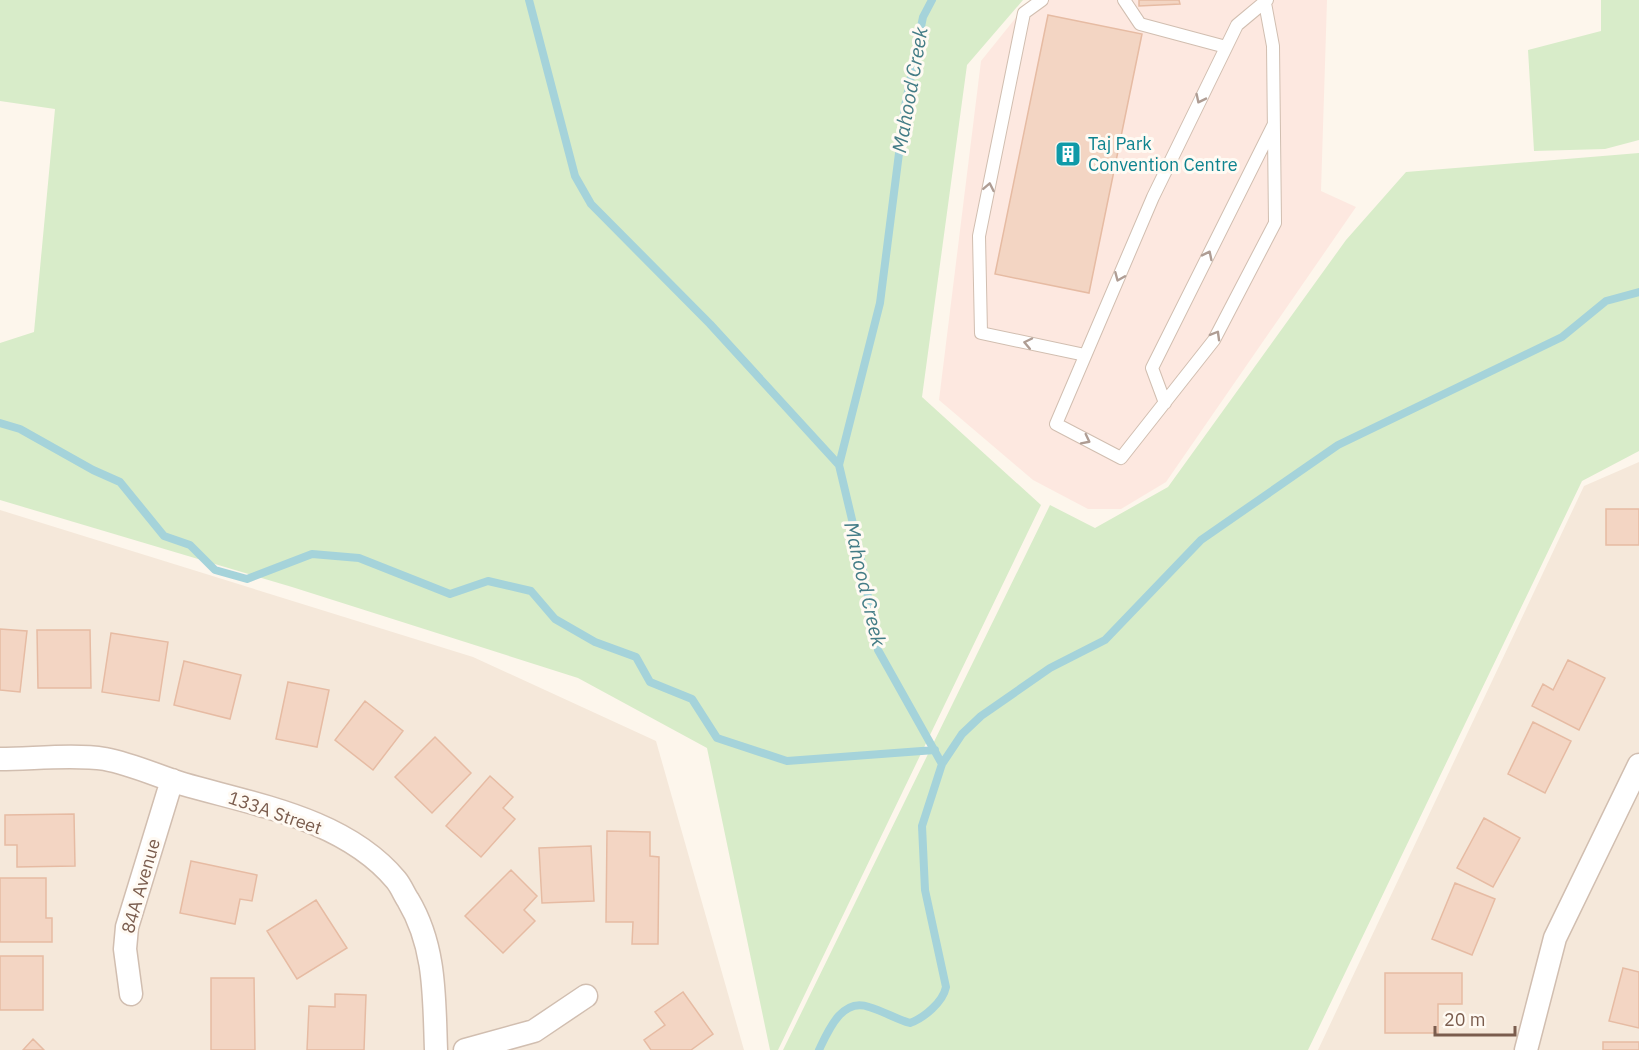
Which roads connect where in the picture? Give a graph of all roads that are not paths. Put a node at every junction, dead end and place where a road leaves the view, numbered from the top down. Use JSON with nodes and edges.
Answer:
{"nodes":[{"id":1,"x":1042,"y":0,"type":"edge"},
{"id":2,"x":1125,"y":0,"type":"edge"},
{"id":3,"x":1266,"y":2,"type":"edge"},
{"id":4,"x":1226,"y":47,"type":"junction"},
{"id":5,"x":1273,"y":124,"type":"junction"},
{"id":6,"x":1085,"y":355,"type":"junction"},
{"id":7,"x":1165,"y":403,"type":"junction"},
{"id":8,"x":0,"y":759,"type":"edge"},
{"id":9,"x":1639,"y":765,"type":"edge"},
{"id":10,"x":172,"y":780,"type":"junction"},
{"id":11,"x":131,"y":994,"type":"dead end"},
{"id":12,"x":586,"y":996,"type":"dead end"},
{"id":13,"x":436,"y":1050,"type":"edge"},
{"id":14,"x":465,"y":1050,"type":"edge"},
{"id":15,"x":1526,"y":1050,"type":"edge"}],
"edges":[{"from":6,"to":1,"type":"lane","one_way":true},
{"from":2,"to":4,"type":"lane"},
{"from":3,"to":4,"type":"lane"},
{"from":3,"to":5,"type":"lane"},
{"from":4,"to":6,"type":"lane","one_way":true},
{"from":7,"to":5,"type":"lane","one_way":true},
{"from":7,"to":5,"type":"lane","one_way":true},
{"from":6,"to":7,"type":"lane","one_way":true},
{"from":8,"to":10,"type":"street","name":"133A Street"},
{"from":9,"to":15,"type":"street"},
{"from":10,"to":11,"type":"street","name":"84A Avenue"},
{"from":10,"to":13,"type":"street","name":"133A Street"},
{"from":12,"to":14,"type":"street"}]}
